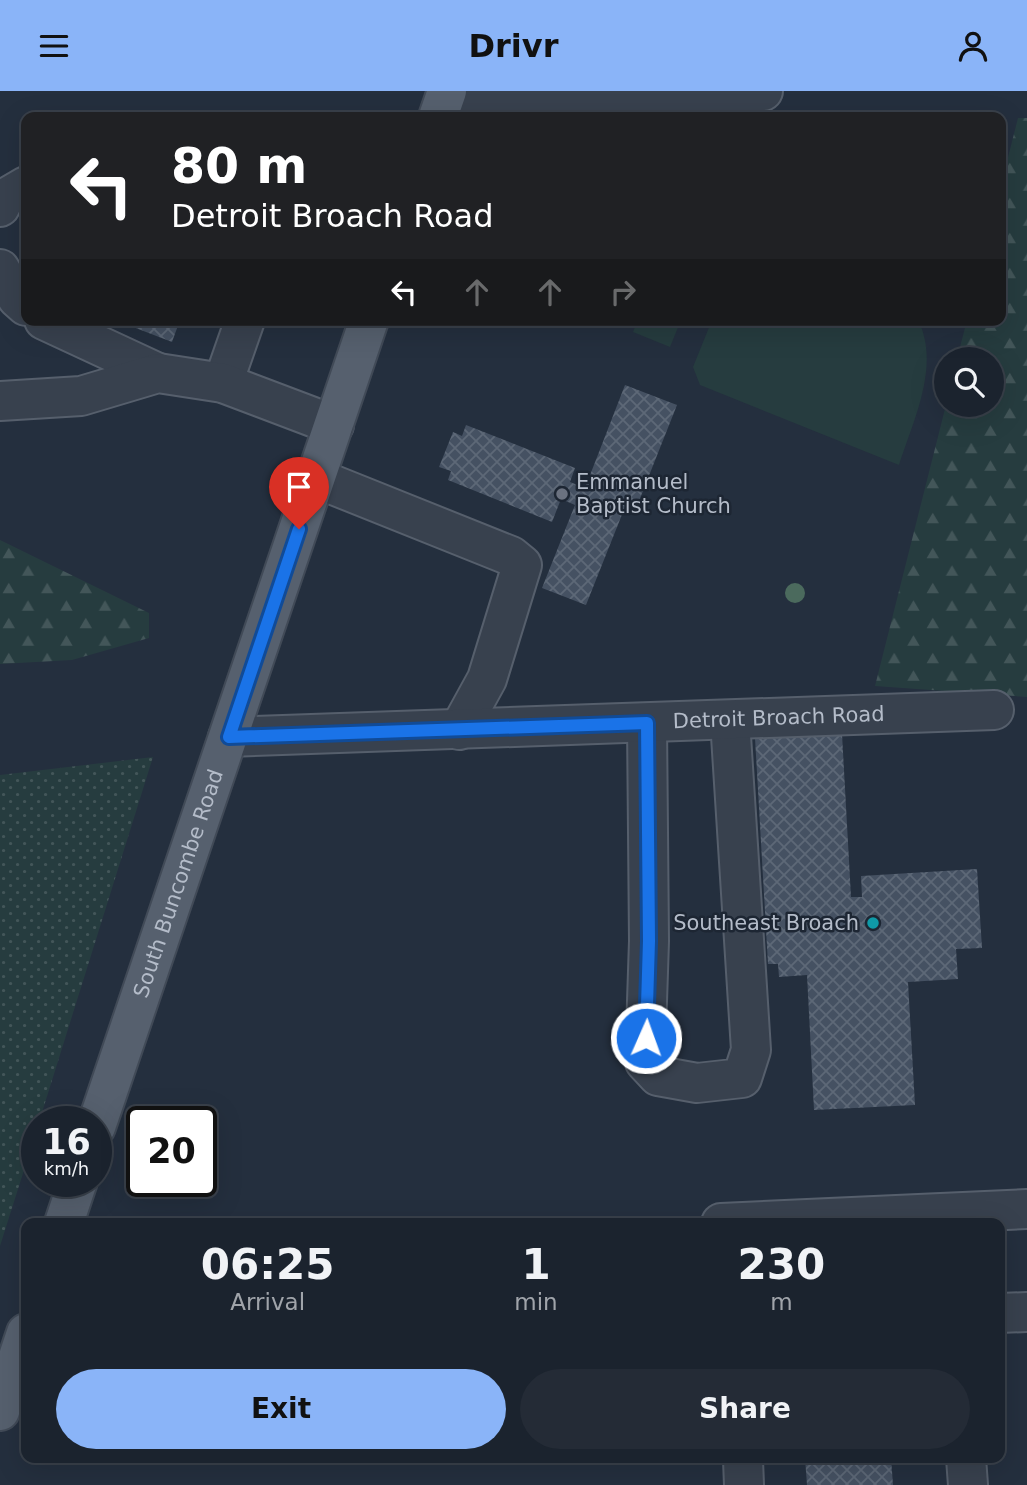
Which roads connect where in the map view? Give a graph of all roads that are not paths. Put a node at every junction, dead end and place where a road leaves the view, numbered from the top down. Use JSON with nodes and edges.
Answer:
{"nodes":[{"id":1,"x":763,"y":91,"type":"edge"},
{"id":2,"x":443,"y":102,"type":"edge"},
{"id":3,"x":21,"y":189,"type":"edge"},
{"id":4,"x":0,"y":207,"type":"edge"},
{"id":5,"x":0,"y":269,"type":"edge"},
{"id":6,"x":21,"y":302,"type":"edge"},
{"id":7,"x":57,"y":326,"type":"edge"},
{"id":8,"x":243,"y":326,"type":"edge"},
{"id":9,"x":367,"y":326,"type":"edge"},
{"id":10,"x":158,"y":373,"type":"junction"},
{"id":11,"x":223,"y":383,"type":"junction"},
{"id":12,"x":0,"y":401,"type":"edge"},
{"id":13,"x":334,"y":425,"type":"junction"},
{"id":14,"x":316,"y":478,"type":"junction"},
{"id":15,"x":994,"y":710,"type":"dead end"},
{"id":16,"x":730,"y":720,"type":"junction"},
{"id":17,"x":647,"y":723,"type":"junction"},
{"id":18,"x":459,"y":730,"type":"junction"},
{"id":19,"x":229,"y":737,"type":"junction"},
{"id":20,"x":103,"y":1106,"type":"edge"},
{"id":21,"x":73,"y":1197,"type":"edge"},
{"id":22,"x":1027,"y":1209,"type":"edge"},
{"id":23,"x":66,"y":1218,"type":"edge"},
{"id":24,"x":830,"y":1218,"type":"edge"},
{"id":25,"x":1027,"y":1312,"type":"edge"},
{"id":26,"x":1005,"y":1313,"type":"edge"},
{"id":27,"x":21,"y":1348,"type":"edge"},
{"id":28,"x":0,"y":1411,"type":"edge"},
{"id":29,"x":966,"y":1463,"type":"edge"},
{"id":30,"x":968,"y":1485,"type":"edge"}],
"edges":[{"from":1,"to":2,"type":"street"},
{"from":3,"to":4,"type":"street"},
{"from":5,"to":6,"type":"street"},
{"from":7,"to":10,"type":"street"},
{"from":8,"to":11,"type":"street"},
{"from":9,"to":13,"type":"main road","name":"South Buncombe Road"},
{"from":10,"to":11,"type":"street"},
{"from":10,"to":12,"type":"street"},
{"from":11,"to":13,"type":"street"},
{"from":13,"to":14,"type":"main road","name":"South Buncombe Road"},
{"from":14,"to":18,"type":"street"},
{"from":14,"to":19,"type":"main road","name":"South Buncombe Road"},
{"from":15,"to":16,"type":"street","name":"Detroit Broach Road"},
{"from":16,"to":17,"type":"street","name":"Detroit Broach Road"},
{"from":16,"to":17,"type":"street"},
{"from":17,"to":18,"type":"street","name":"Detroit Broach Road"},
{"from":18,"to":19,"type":"street","name":"Detroit Broach Road"},
{"from":19,"to":20,"type":"main road","name":"South Buncombe Road"},
{"from":21,"to":23,"type":"main road"},
{"from":22,"to":24,"type":"street"},
{"from":25,"to":26,"type":"street"},
{"from":27,"to":28,"type":"main road"},
{"from":29,"to":30,"type":"street"}]}
